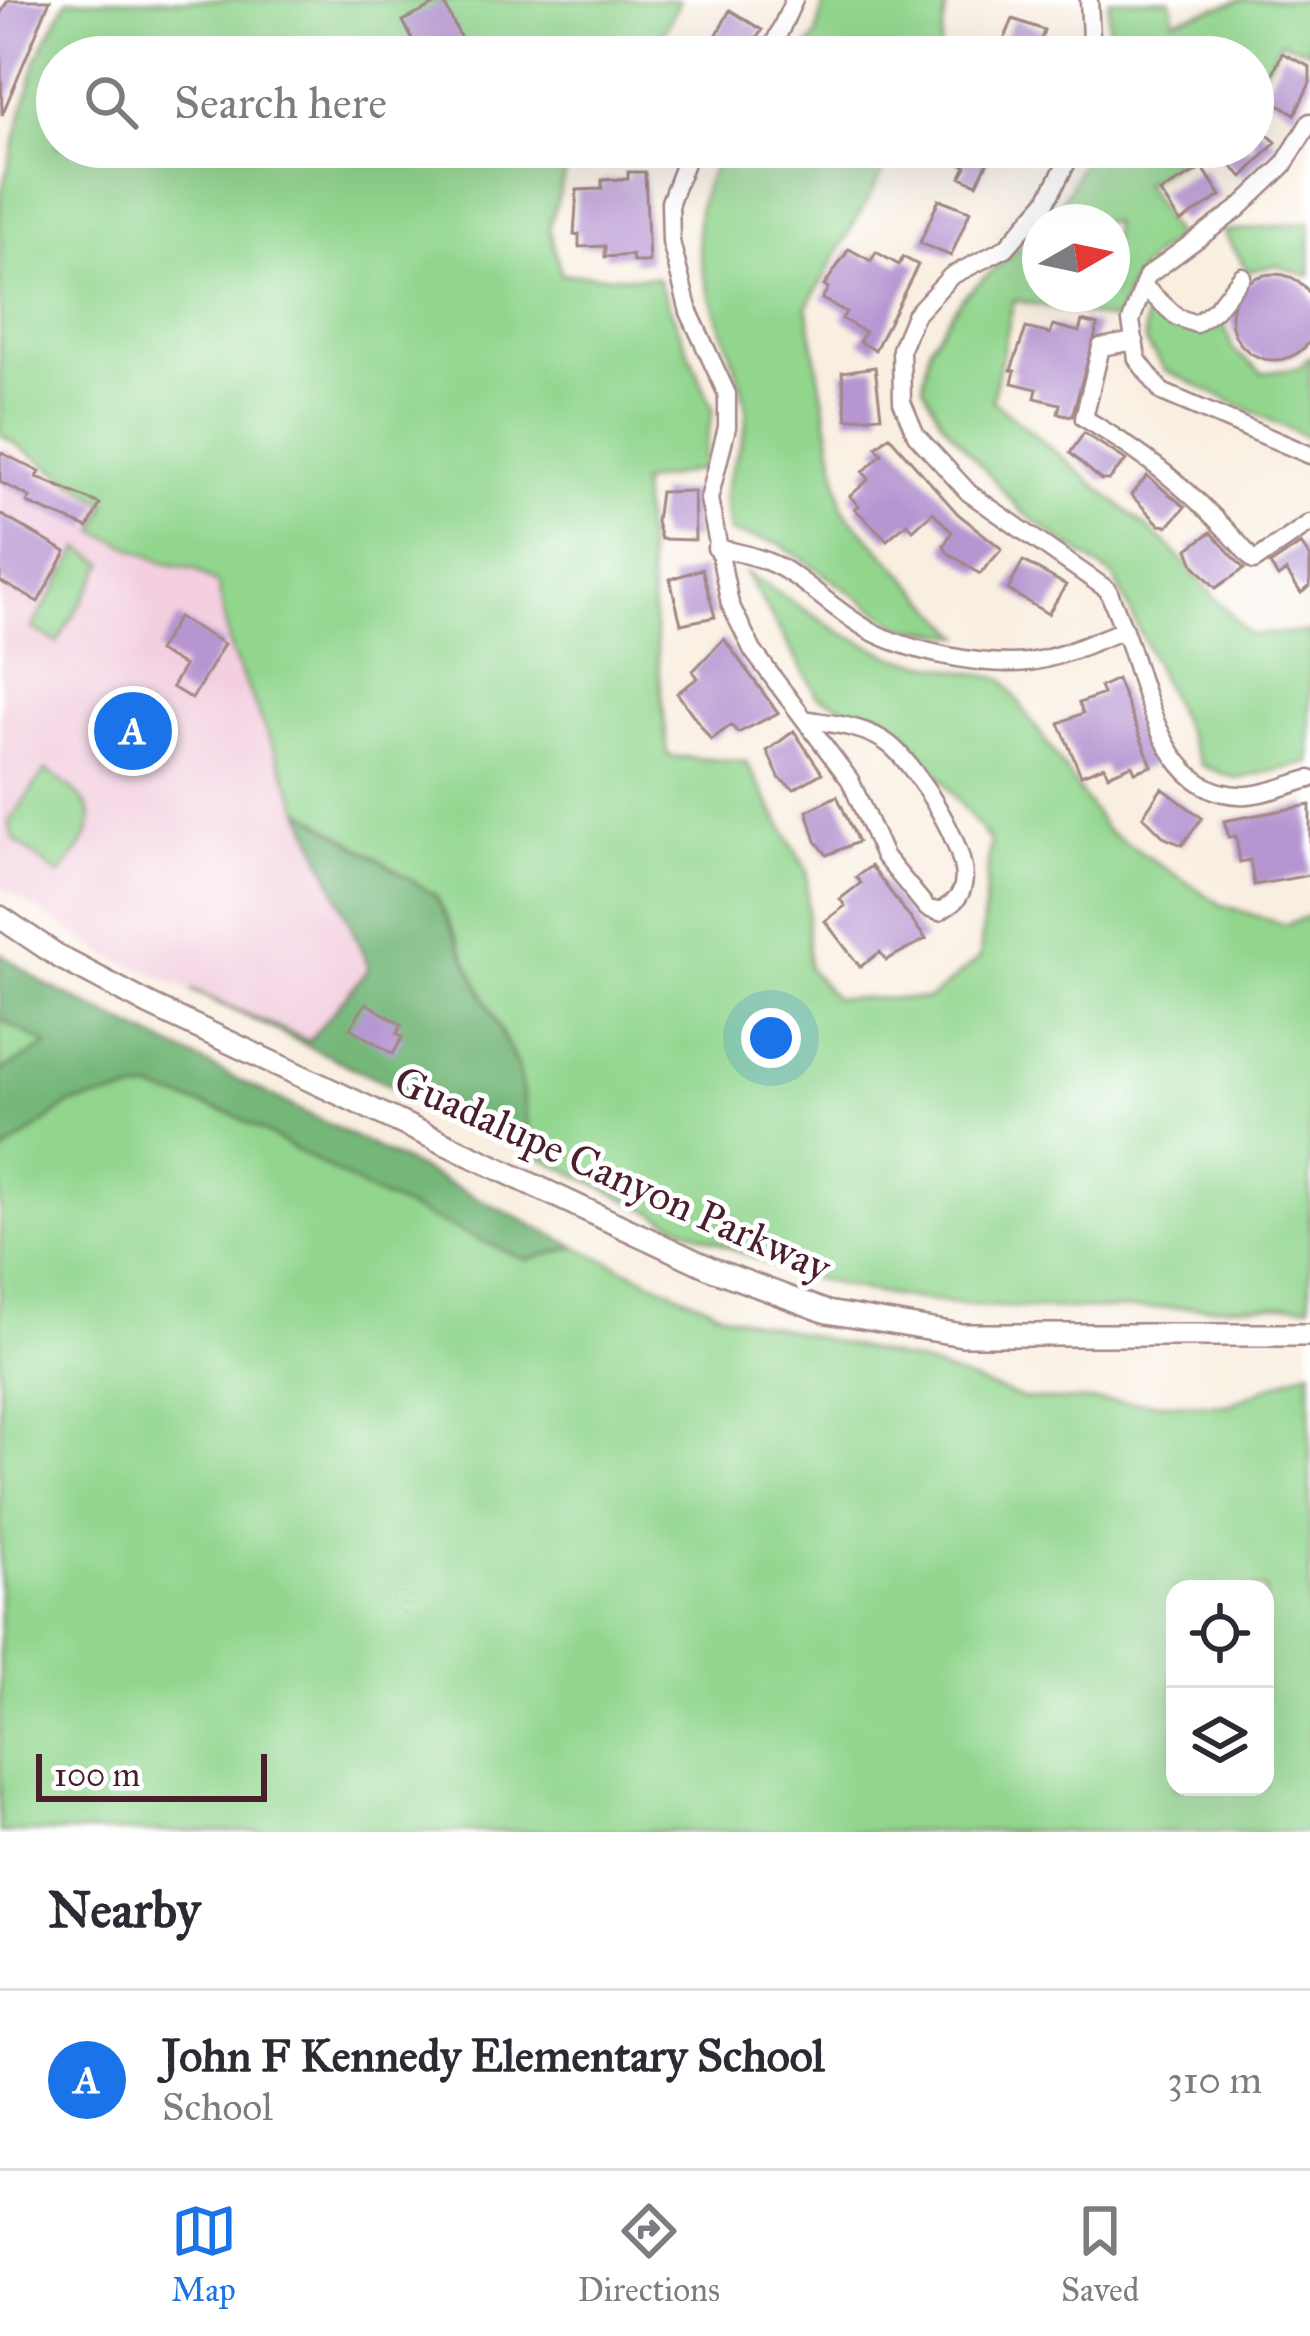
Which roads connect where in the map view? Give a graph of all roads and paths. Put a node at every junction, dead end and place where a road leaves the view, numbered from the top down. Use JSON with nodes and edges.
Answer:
{"nodes":[{"id":1,"x":794,"y":0,"type":"edge"},
{"id":2,"x":1089,"y":0,"type":"edge"},
{"id":3,"x":778,"y":36,"type":"edge"},
{"id":4,"x":1091,"y":36,"type":"edge"},
{"id":5,"x":1310,"y":122,"type":"edge"},
{"id":6,"x":683,"y":168,"type":"edge"},
{"id":7,"x":1064,"y":168,"type":"edge"},
{"id":8,"x":1242,"y":276,"type":"dead end"},
{"id":9,"x":1143,"y":286,"type":"junction"},
{"id":10,"x":1135,"y":341,"type":"junction"},
{"id":11,"x":1310,"y":455,"type":"edge"},
{"id":12,"x":1310,"y":523,"type":"edge"},
{"id":13,"x":716,"y":548,"type":"junction"},
{"id":14,"x":1124,"y":630,"type":"junction"},
{"id":15,"x":808,"y":720,"type":"junction"},
{"id":16,"x":1310,"y":779,"type":"edge"},
{"id":17,"x":0,"y":917,"type":"edge"},
{"id":18,"x":1310,"y":1335,"type":"edge"}],
"edges":[{"from":1,"to":3,"type":"street"},
{"from":2,"to":4,"type":"street"},
{"from":5,"to":9,"type":"street"},
{"from":6,"to":13,"type":"street"},
{"from":7,"to":14,"type":"street"},
{"from":8,"to":9,"type":"street"},
{"from":9,"to":10,"type":"street"},
{"from":10,"to":11,"type":"street"},
{"from":10,"to":12,"type":"street"},
{"from":13,"to":14,"type":"street"},
{"from":13,"to":15,"type":"street"},
{"from":14,"to":16,"type":"street"},
{"from":15,"to":15,"type":"street"},
{"from":17,"to":18,"type":"main road","name":"Guadalupe Canyon Parkway"}]}
